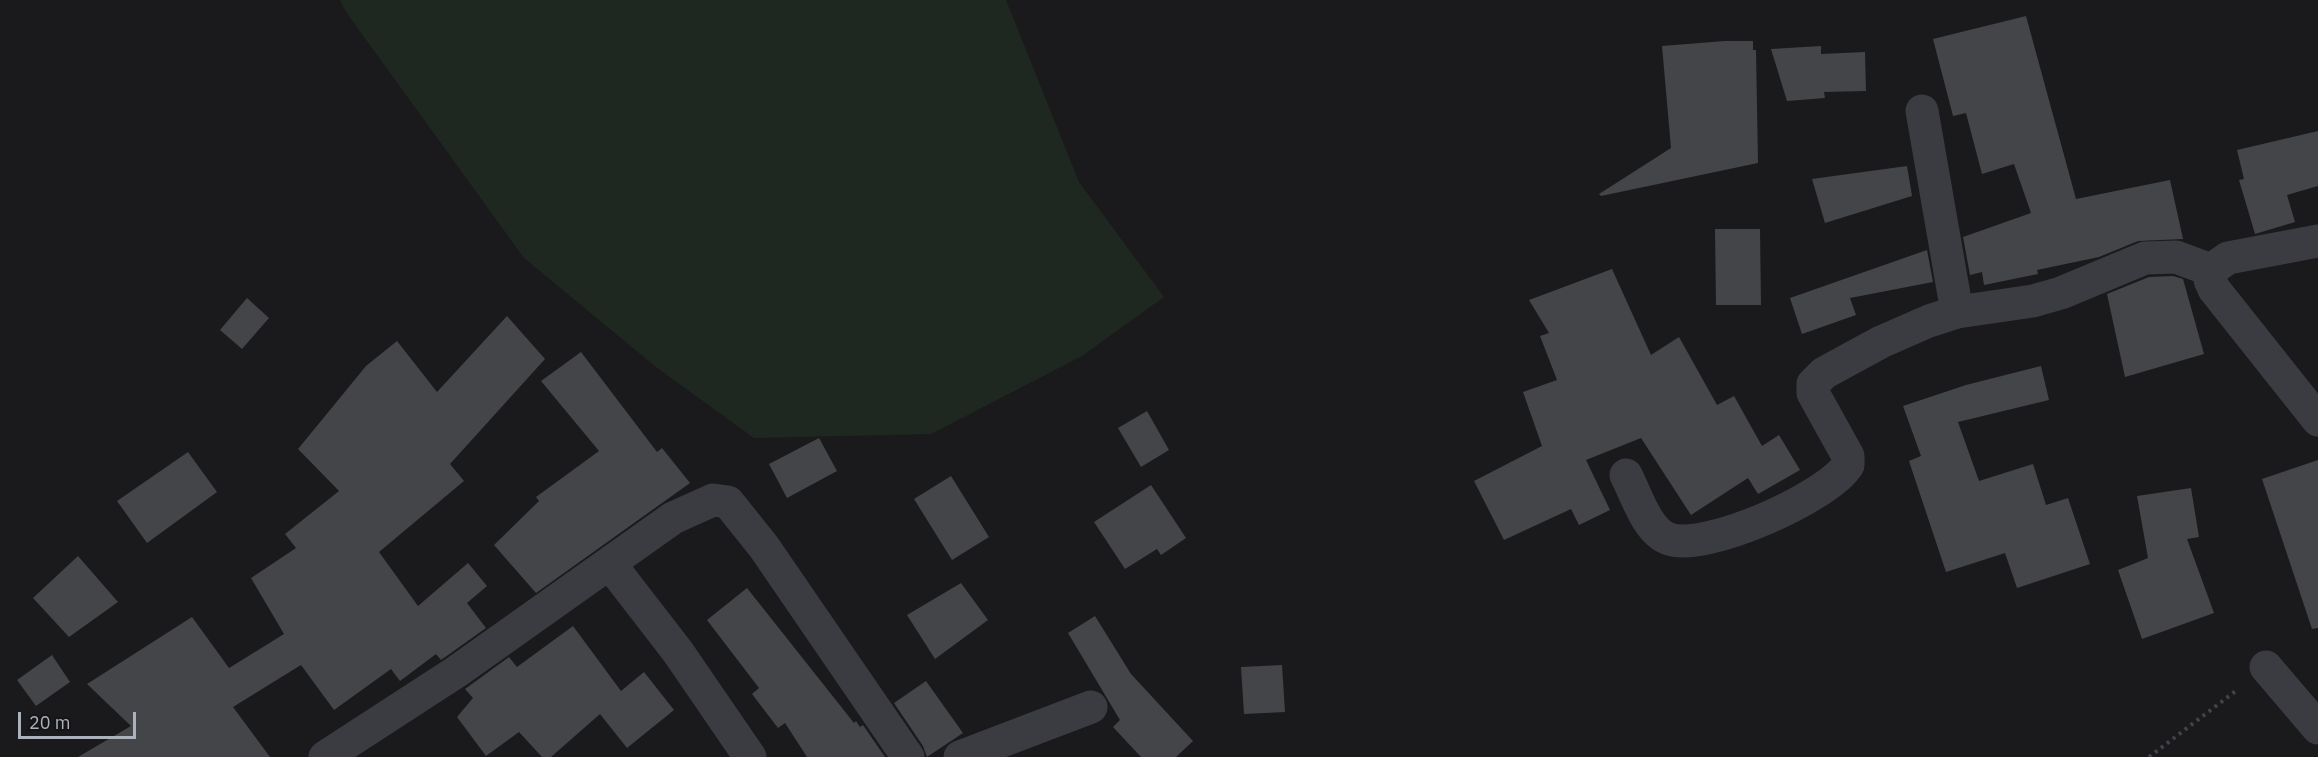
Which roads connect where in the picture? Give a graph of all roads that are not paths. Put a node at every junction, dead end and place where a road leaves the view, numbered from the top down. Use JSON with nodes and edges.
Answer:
{"nodes":[{"id":1,"x":1922,"y":111,"type":"dead end"},
{"id":2,"x":2318,"y":241,"type":"edge"},
{"id":3,"x":2211,"y":270,"type":"junction"},
{"id":4,"x":1957,"y":312,"type":"junction"},
{"id":5,"x":2318,"y":420,"type":"edge"},
{"id":6,"x":1626,"y":475,"type":"dead end"},
{"id":7,"x":610,"y":564,"type":"junction"},
{"id":8,"x":2266,"y":667,"type":"road end"},
{"id":9,"x":1091,"y":707,"type":"dead end"},
{"id":10,"x":2318,"y":728,"type":"edge"},
{"id":11,"x":325,"y":757,"type":"edge"},
{"id":12,"x":750,"y":757,"type":"edge"},
{"id":13,"x":908,"y":757,"type":"edge"},
{"id":14,"x":960,"y":757,"type":"edge"}],
"edges":[{"from":1,"to":4,"type":"street"},
{"from":2,"to":3,"type":"street"},
{"from":3,"to":4,"type":"street"},
{"from":3,"to":5,"type":"street"},
{"from":4,"to":6,"type":"street"},
{"from":7,"to":11,"type":"street"},
{"from":7,"to":12,"type":"street"},
{"from":7,"to":13,"type":"street"},
{"from":8,"to":10,"type":"street"},
{"from":9,"to":14,"type":"street"}]}
